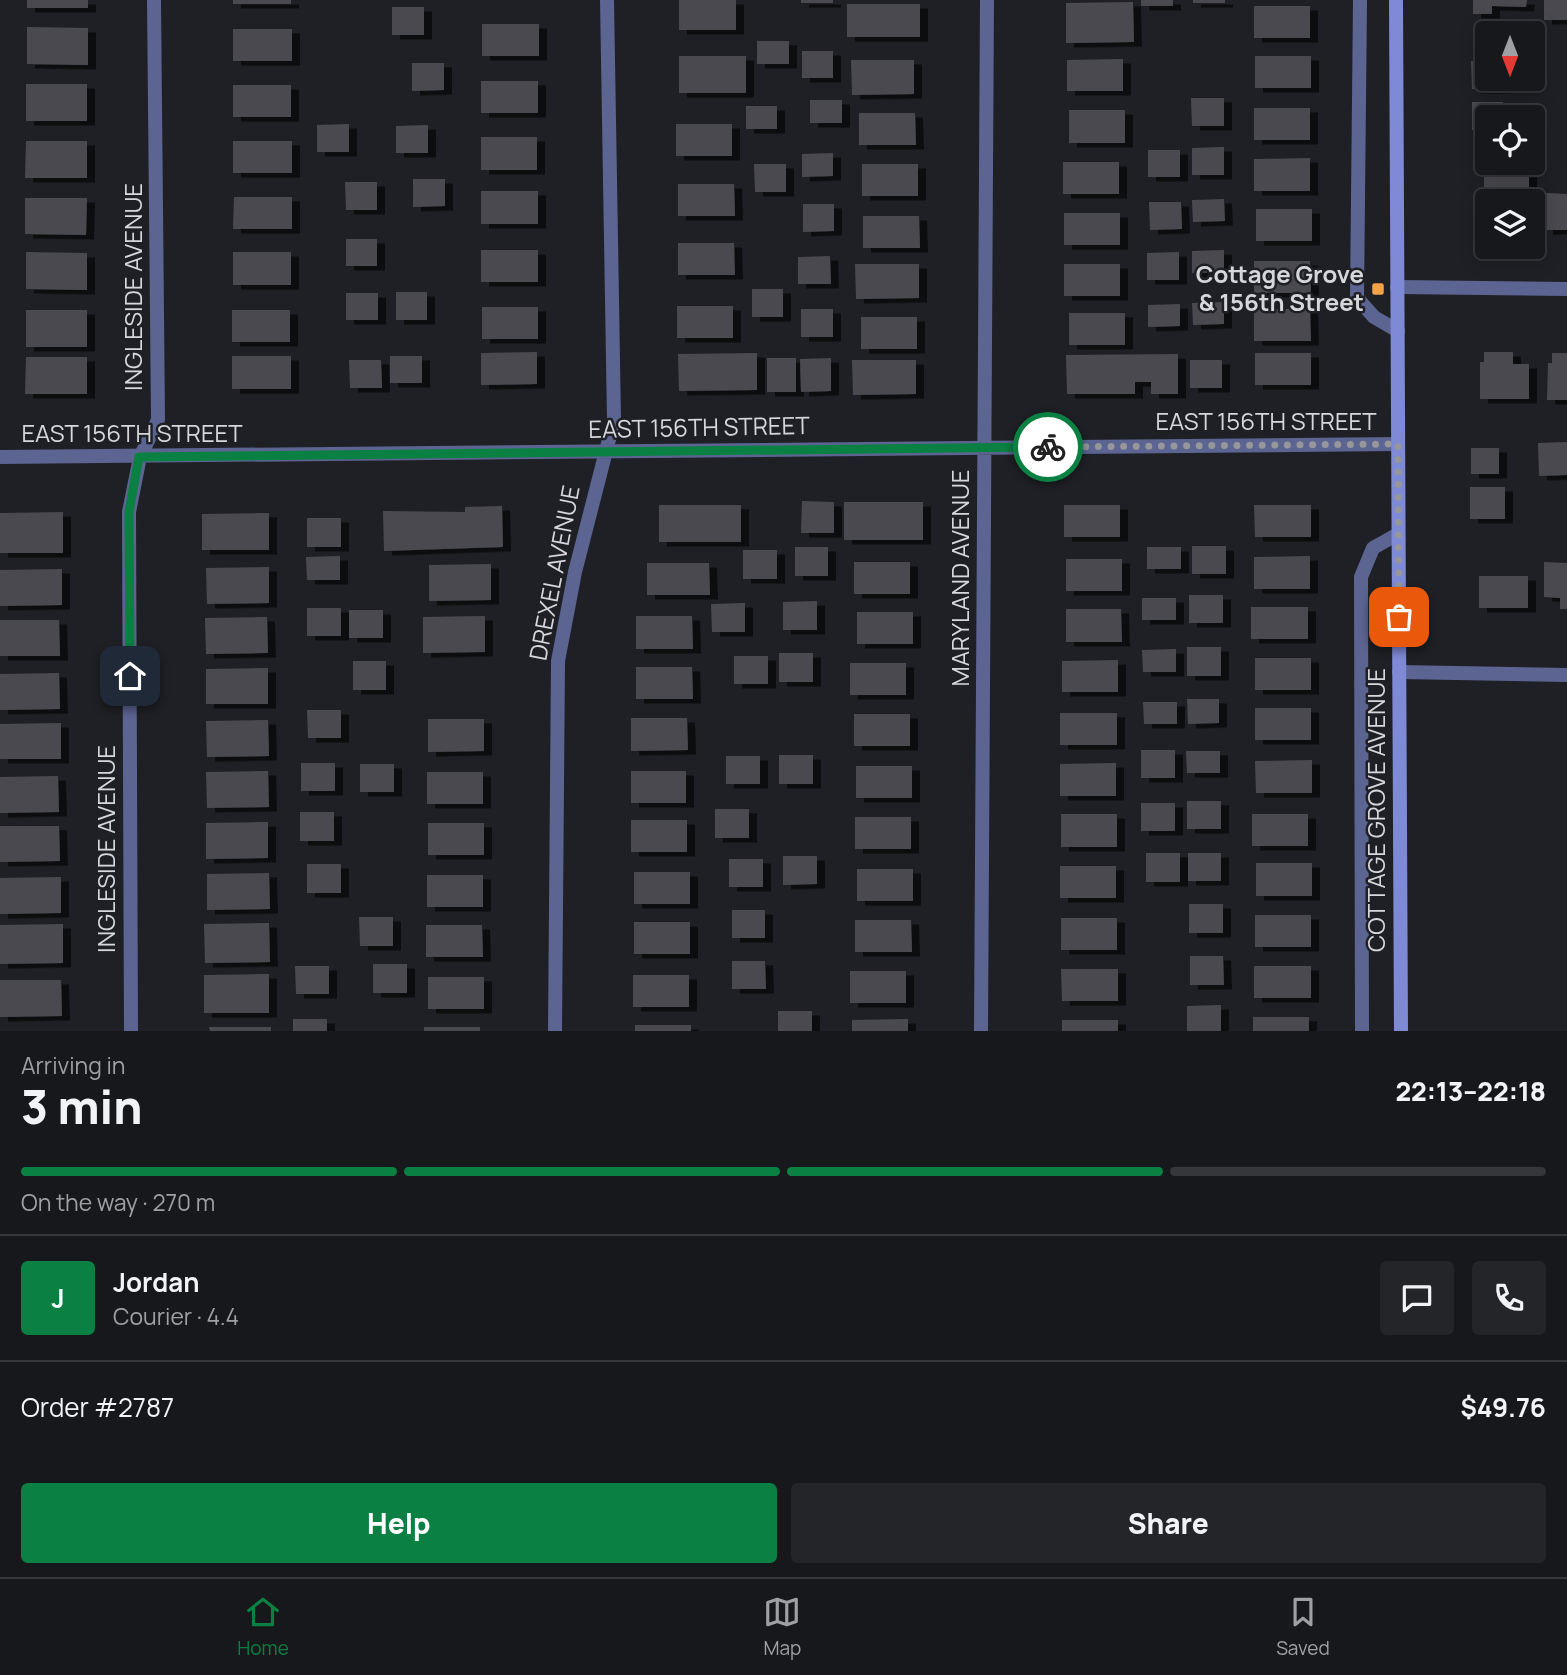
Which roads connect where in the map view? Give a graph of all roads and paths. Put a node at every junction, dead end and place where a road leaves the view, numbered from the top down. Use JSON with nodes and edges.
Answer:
{"nodes":[{"id":1,"x":154,"y":0,"type":"edge"},
{"id":2,"x":607,"y":0,"type":"edge"},
{"id":3,"x":987,"y":0,"type":"edge"},
{"id":4,"x":1360,"y":0,"type":"edge"},
{"id":5,"x":1396,"y":0,"type":"edge"},
{"id":6,"x":1397,"y":287,"type":"junction"},
{"id":7,"x":1567,"y":289,"type":"edge"},
{"id":8,"x":1398,"y":331,"type":"junction"},
{"id":9,"x":1398,"y":444,"type":"junction"},
{"id":10,"x":985,"y":447,"type":"junction"},
{"id":11,"x":604,"y":452,"type":"junction"},
{"id":12,"x":0,"y":457,"type":"edge"},
{"id":13,"x":139,"y":457,"type":"junction"},
{"id":14,"x":1398,"y":534,"type":"junction"},
{"id":15,"x":1399,"y":672,"type":"junction"},
{"id":16,"x":1567,"y":675,"type":"edge"},
{"id":17,"x":131,"y":1031,"type":"edge"},
{"id":18,"x":555,"y":1031,"type":"edge"},
{"id":19,"x":981,"y":1031,"type":"edge"},
{"id":20,"x":1362,"y":1031,"type":"edge"},
{"id":21,"x":1401,"y":1031,"type":"edge"}],
"edges":[{"from":1,"to":13,"type":"street","name":"INGLESIDE AVENUE"},
{"from":2,"to":11,"type":"street","name":"DREXEL AVENUE"},
{"from":3,"to":10,"type":"street","name":"MARYLAND AVENUE"},
{"from":4,"to":8,"type":"street"},
{"from":5,"to":6,"type":"main road","name":"COTTAGE GROVE AVENUE"},
{"from":6,"to":7,"type":"street"},
{"from":6,"to":8,"type":"main road","name":"COTTAGE GROVE AVENUE"},
{"from":8,"to":9,"type":"main road","name":"COTTAGE GROVE AVENUE"},
{"from":9,"to":10,"type":"street","name":"EAST 156TH STREET"},
{"from":9,"to":14,"type":"main road","name":"COTTAGE GROVE AVENUE"},
{"from":10,"to":11,"type":"street","name":"EAST 156TH STREET"},
{"from":10,"to":19,"type":"street","name":"MARYLAND AVENUE"},
{"from":11,"to":13,"type":"street","name":"EAST 156TH STREET"},
{"from":11,"to":18,"type":"street","name":"DREXEL AVENUE"},
{"from":12,"to":13,"type":"street","name":"EAST 156TH STREET"},
{"from":13,"to":17,"type":"street","name":"INGLESIDE AVENUE"},
{"from":14,"to":15,"type":"main road","name":"COTTAGE GROVE AVENUE"},
{"from":14,"to":20,"type":"street"},
{"from":15,"to":16,"type":"street"},
{"from":15,"to":21,"type":"main road","name":"COTTAGE GROVE AVENUE"}]}
